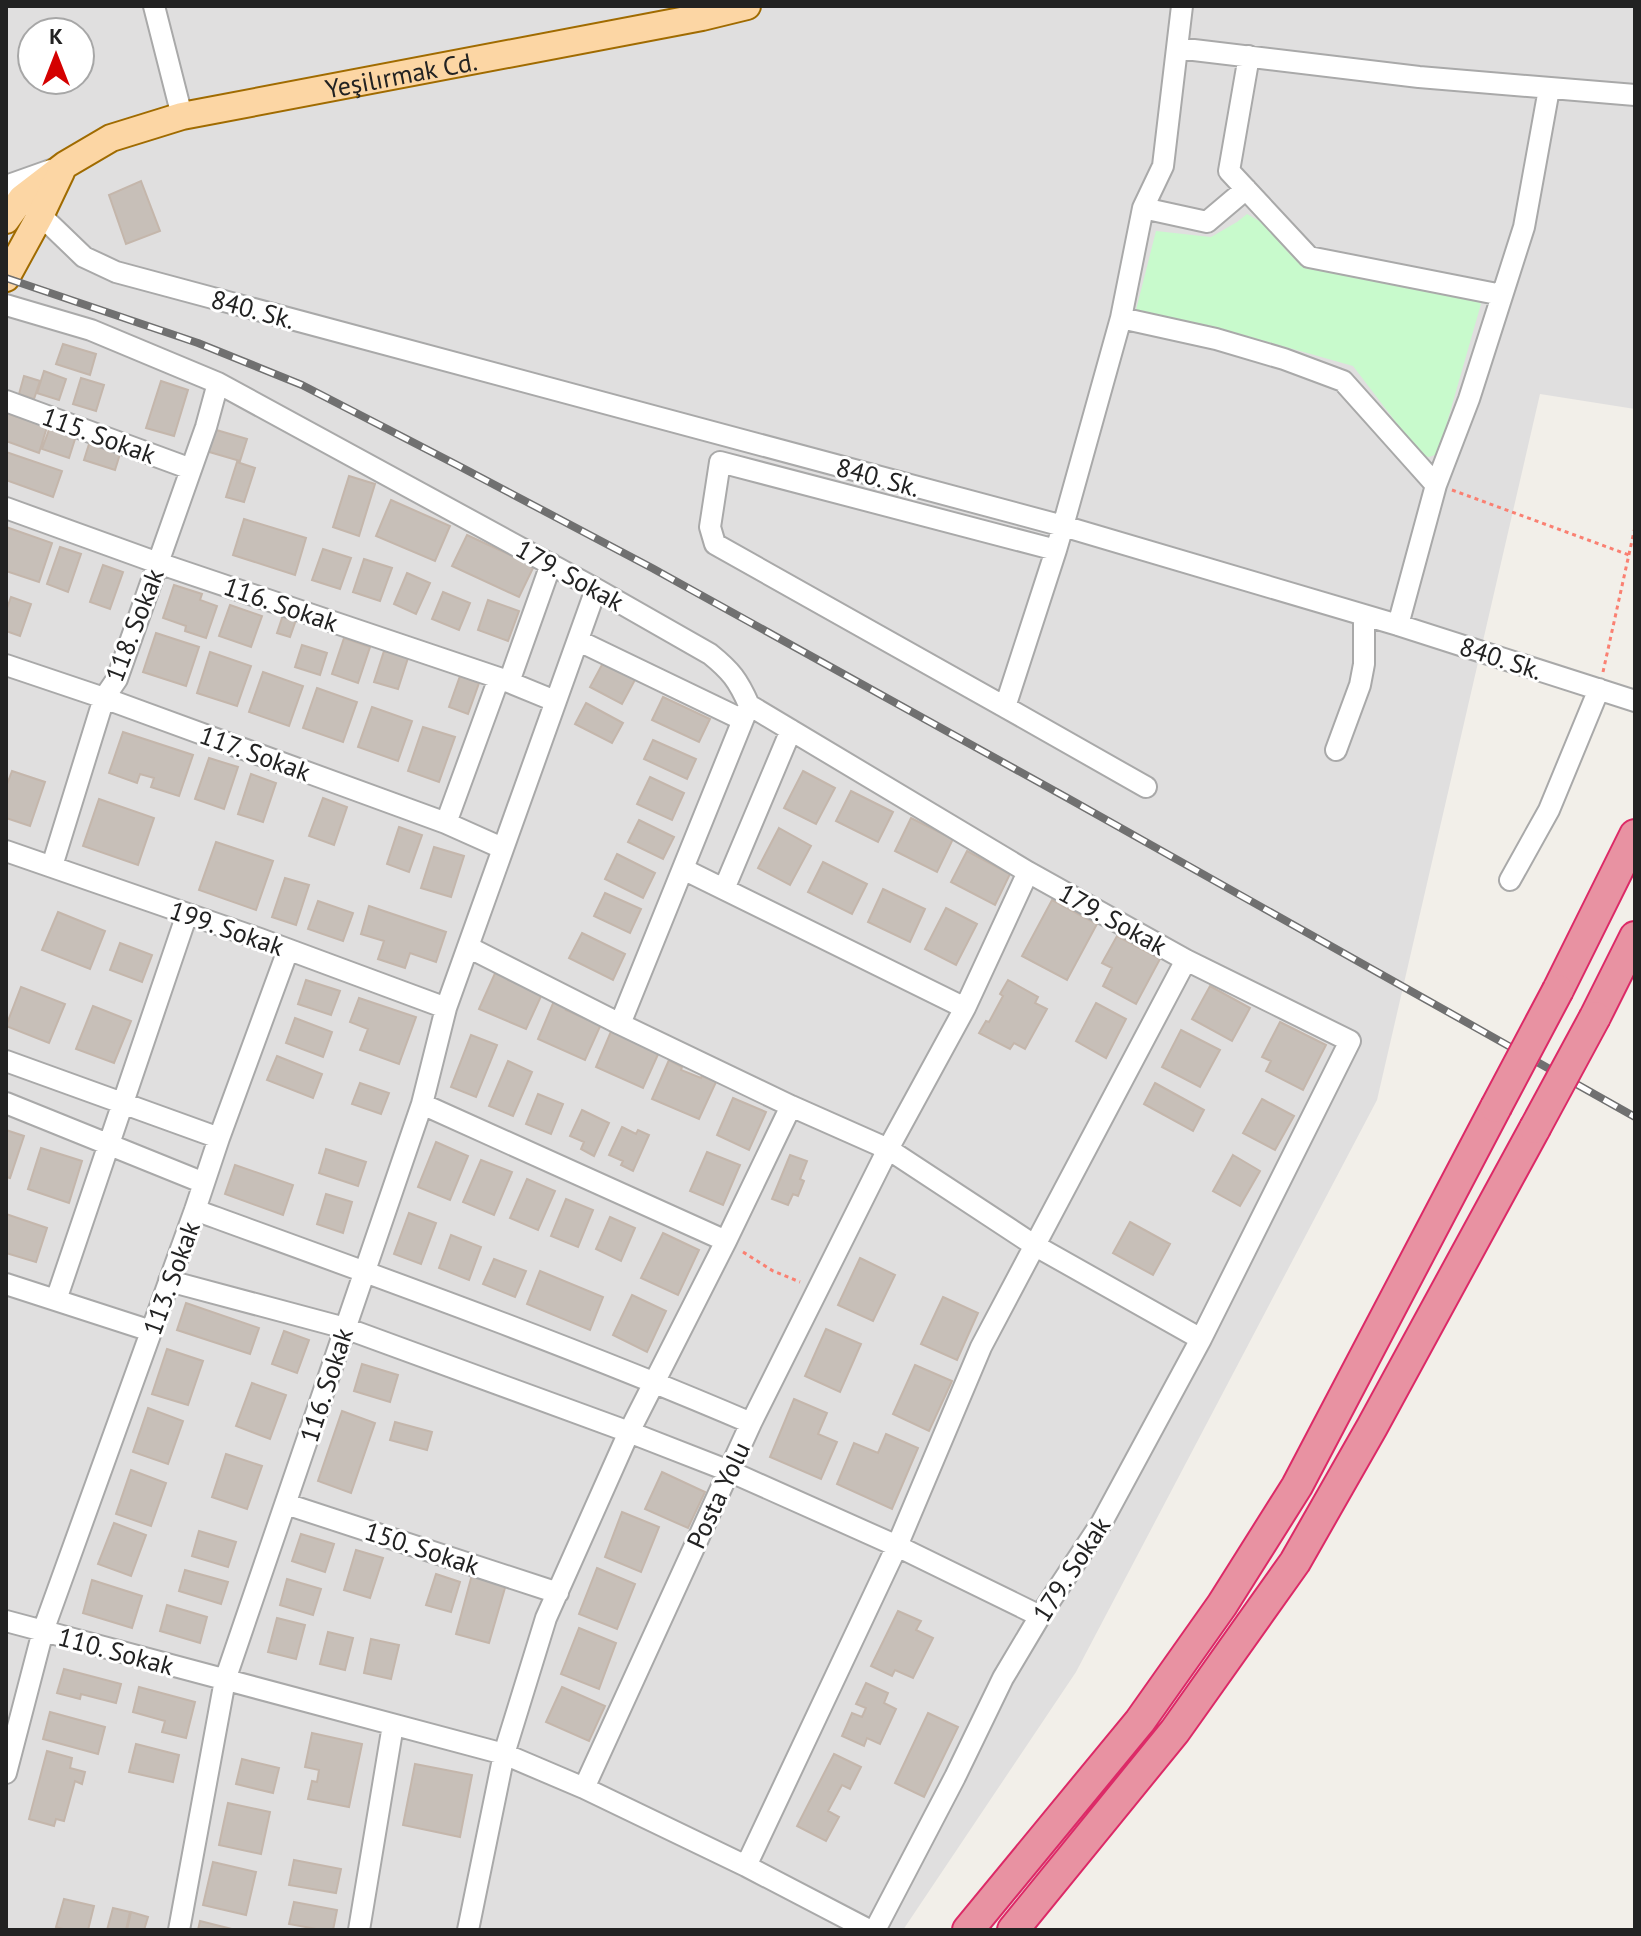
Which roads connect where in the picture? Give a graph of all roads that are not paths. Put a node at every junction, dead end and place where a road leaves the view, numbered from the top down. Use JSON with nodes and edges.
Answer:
{"nodes":[{"id":1,"x":154,"y":6,"type":"edge"},
{"id":2,"x":747,"y":6,"type":"edge"},
{"id":3,"x":1182,"y":6,"type":"edge"},
{"id":4,"x":700,"y":12,"type":"edge"},
{"id":5,"x":1177,"y":48,"type":"junction"},
{"id":6,"x":1249,"y":56,"type":"junction"},
{"id":7,"x":1549,"y":89,"type":"junction"},
{"id":8,"x":1635,"y":95,"type":"edge"},
{"id":9,"x":182,"y":116,"type":"junction"},
{"id":10,"x":1246,"y":189,"type":"junction"},
{"id":11,"x":23,"y":199,"type":"edge"},
{"id":12,"x":1143,"y":208,"type":"junction"},
{"id":13,"x":6,"y":220,"type":"edge"},
{"id":14,"x":6,"y":278,"type":"edge"},
{"id":15,"x":1502,"y":295,"type":"junction"},
{"id":16,"x":6,"y":305,"type":"edge"},
{"id":17,"x":1121,"y":318,"type":"junction"},
{"id":18,"x":218,"y":383,"type":"junction"},
{"id":19,"x":6,"y":401,"type":"edge"},
{"id":20,"x":191,"y":469,"type":"junction"},
{"id":21,"x":1436,"y":485,"type":"junction"},
{"id":22,"x":6,"y":508,"type":"edge"},
{"id":23,"x":1063,"y":526,"type":"junction"},
{"id":24,"x":1056,"y":550,"type":"junction"},
{"id":25,"x":158,"y":563,"type":"junction"},
{"id":26,"x":551,"y":564,"type":"junction"},
{"id":27,"x":596,"y":589,"type":"junction"},
{"id":28,"x":1364,"y":615,"type":"junction"},
{"id":29,"x":1398,"y":625,"type":"junction"},
{"id":30,"x":579,"y":641,"type":"junction"},
{"id":31,"x":6,"y":665,"type":"edge"},
{"id":32,"x":504,"y":680,"type":"junction"},
{"id":33,"x":1599,"y":689,"type":"junction"},
{"id":34,"x":104,"y":698,"type":"junction"},
{"id":35,"x":555,"y":701,"type":"junction"},
{"id":36,"x":1635,"y":701,"type":"edge"},
{"id":37,"x":1005,"y":707,"type":"junction"},
{"id":38,"x":746,"y":712,"type":"junction"},
{"id":39,"x":791,"y":730,"type":"junction"},
{"id":40,"x":1336,"y":750,"type":"dead end"},
{"id":41,"x":1146,"y":787,"type":"dead end"},
{"id":42,"x":446,"y":823,"type":"junction"},
{"id":43,"x":1635,"y":835,"type":"edge"},
{"id":44,"x":502,"y":848,"type":"junction"},
{"id":45,"x":6,"y":851,"type":"edge"},
{"id":46,"x":52,"y":866,"type":"junction"},
{"id":47,"x":683,"y":869,"type":"junction"},
{"id":48,"x":1028,"y":872,"type":"junction"},
{"id":49,"x":1510,"y":880,"type":"dead end"},
{"id":50,"x":724,"y":889,"type":"junction"},
{"id":51,"x":187,"y":914,"type":"junction"},
{"id":52,"x":1635,"y":937,"type":"edge"},
{"id":53,"x":468,"y":947,"type":"junction"},
{"id":54,"x":288,"y":950,"type":"junction"},
{"id":55,"x":1186,"y":960,"type":"junction"},
{"id":56,"x":446,"y":1008,"type":"junction"},
{"id":57,"x":965,"y":1008,"type":"junction"},
{"id":58,"x":620,"y":1024,"type":"junction"},
{"id":59,"x":6,"y":1061,"type":"edge"},
{"id":60,"x":123,"y":1102,"type":"junction"},
{"id":61,"x":6,"y":1103,"type":"edge"},
{"id":62,"x":422,"y":1104,"type":"junction"},
{"id":63,"x":791,"y":1106,"type":"junction"},
{"id":64,"x":219,"y":1138,"type":"junction"},
{"id":65,"x":109,"y":1146,"type":"junction"},
{"id":66,"x":888,"y":1149,"type":"junction"},
{"id":67,"x":204,"y":1183,"type":"junction"},
{"id":68,"x":195,"y":1210,"type":"junction"},
{"id":69,"x":726,"y":1241,"type":"junction"},
{"id":70,"x":1034,"y":1245,"type":"junction"},
{"id":71,"x":365,"y":1272,"type":"junction"},
{"id":72,"x":169,"y":1281,"type":"junction"},
{"id":73,"x":6,"y":1284,"type":"edge"},
{"id":74,"x":56,"y":1300,"type":"junction"},
{"id":75,"x":345,"y":1328,"type":"junction"},
{"id":76,"x":151,"y":1331,"type":"junction"},
{"id":77,"x":1201,"y":1339,"type":"junction"},
{"id":78,"x":654,"y":1382,"type":"junction"},
{"id":79,"x":751,"y":1423,"type":"junction"},
{"id":80,"x":629,"y":1432,"type":"junction"},
{"id":81,"x":729,"y":1471,"type":"junction"},
{"id":82,"x":286,"y":1504,"type":"junction"},
{"id":83,"x":897,"y":1546,"type":"junction"},
{"id":84,"x":558,"y":1593,"type":"junction"},
{"id":85,"x":1040,"y":1616,"type":"junction"},
{"id":86,"x":6,"y":1621,"type":"edge"},
{"id":87,"x":43,"y":1631,"type":"junction"},
{"id":88,"x":225,"y":1680,"type":"junction"},
{"id":89,"x":393,"y":1725,"type":"junction"},
{"id":90,"x":504,"y":1754,"type":"junction"},
{"id":91,"x":6,"y":1773,"type":"edge"},
{"id":92,"x":584,"y":1788,"type":"junction"},
{"id":93,"x":746,"y":1866,"type":"junction"},
{"id":94,"x":179,"y":1930,"type":"edge"},
{"id":95,"x":359,"y":1930,"type":"edge"},
{"id":96,"x":468,"y":1930,"type":"edge"},
{"id":97,"x":872,"y":1930,"type":"edge"},
{"id":98,"x":968,"y":1930,"type":"edge"},
{"id":99,"x":1013,"y":1930,"type":"edge"}],
"edges":[{"from":1,"to":9,"type":"street"},
{"from":2,"to":4,"type":"main road","name":"Yeşilırmak Cd."},
{"from":3,"to":5,"type":"street"},
{"from":4,"to":9,"type":"main road","name":"Yeşilırmak Cd."},
{"from":5,"to":6,"type":"street"},
{"from":5,"to":12,"type":"street"},
{"from":6,"to":7,"type":"street"},
{"from":6,"to":10,"type":"street"},
{"from":7,"to":8,"type":"street"},
{"from":7,"to":15,"type":"street"},
{"from":9,"to":11,"type":"main road","name":"Yeşilırmak Cd."},
{"from":10,"to":12,"type":"street"},
{"from":10,"to":15,"type":"street"},
{"from":11,"to":13,"type":"main road"},
{"from":11,"to":14,"type":"main road"},
{"from":11,"to":23,"type":"street","name":"840. Sk."},
{"from":12,"to":17,"type":"street"},
{"from":15,"to":21,"type":"street"},
{"from":16,"to":18,"type":"street","name":"179. Sokak"},
{"from":17,"to":21,"type":"street"},
{"from":17,"to":23,"type":"street"},
{"from":18,"to":20,"type":"street","name":"118. Sokak"},
{"from":18,"to":26,"type":"street","name":"179. Sokak"},
{"from":19,"to":20,"type":"street","name":"115. Sokak"},
{"from":20,"to":25,"type":"street","name":"118. Sokak"},
{"from":21,"to":29,"type":"street"},
{"from":22,"to":25,"type":"street","name":"116. Sokak"},
{"from":23,"to":24,"type":"street"},
{"from":23,"to":28,"type":"street","name":"840. Sk."},
{"from":24,"to":37,"type":"street"},
{"from":24,"to":37,"type":"street"},
{"from":25,"to":32,"type":"street","name":"116. Sokak"},
{"from":25,"to":34,"type":"street","name":"118. Sokak"},
{"from":26,"to":27,"type":"street","name":"179. Sokak"},
{"from":26,"to":32,"type":"street"},
{"from":27,"to":30,"type":"street","name":"116. Sokak"},
{"from":27,"to":38,"type":"street","name":"179. Sokak"},
{"from":28,"to":29,"type":"street","name":"840. Sk."},
{"from":28,"to":40,"type":"street"},
{"from":29,"to":33,"type":"street","name":"840. Sk."},
{"from":30,"to":35,"type":"street","name":"116. Sokak"},
{"from":30,"to":38,"type":"street"},
{"from":31,"to":34,"type":"street","name":"117. Sokak"},
{"from":32,"to":35,"type":"street","name":"116. Sokak"},
{"from":32,"to":42,"type":"street"},
{"from":33,"to":36,"type":"street","name":"840. Sk."},
{"from":33,"to":49,"type":"street"},
{"from":34,"to":42,"type":"street","name":"117. Sokak"},
{"from":34,"to":46,"type":"street","name":"118. Sokak"},
{"from":35,"to":44,"type":"street","name":"116. Sokak"},
{"from":37,"to":41,"type":"street"},
{"from":38,"to":39,"type":"street","name":"179. Sokak"},
{"from":38,"to":47,"type":"street"},
{"from":39,"to":48,"type":"street","name":"179. Sokak"},
{"from":39,"to":50,"type":"street"},
{"from":42,"to":44,"type":"street","name":"117. Sokak"},
{"from":43,"to":98,"type":"highway","bridge":true},
{"from":44,"to":53,"type":"street","name":"116. Sokak"},
{"from":45,"to":46,"type":"street","name":"199. Sokak"},
{"from":46,"to":51,"type":"street","name":"199. Sokak"},
{"from":47,"to":50,"type":"street"},
{"from":47,"to":58,"type":"street"},
{"from":48,"to":55,"type":"street","name":"179. Sokak"},
{"from":48,"to":57,"type":"street","name":"Posta Yolu"},
{"from":50,"to":57,"type":"street"},
{"from":51,"to":54,"type":"street","name":"199. Sokak"},
{"from":51,"to":60,"type":"street"},
{"from":52,"to":99,"type":"highway","bridge":true},
{"from":53,"to":56,"type":"street","name":"116. Sokak"},
{"from":53,"to":58,"type":"street"},
{"from":54,"to":56,"type":"street","name":"199. Sokak"},
{"from":54,"to":64,"type":"street","name":"113. Sokak"},
{"from":55,"to":70,"type":"street"},
{"from":55,"to":77,"type":"street","name":"179. Sokak"},
{"from":56,"to":62,"type":"street","name":"116. Sokak"},
{"from":57,"to":66,"type":"street","name":"Posta Yolu"},
{"from":58,"to":63,"type":"street"},
{"from":59,"to":60,"type":"street"},
{"from":60,"to":64,"type":"street"},
{"from":60,"to":65,"type":"street"},
{"from":61,"to":65,"type":"street"},
{"from":62,"to":69,"type":"street"},
{"from":62,"to":71,"type":"street","name":"116. Sokak"},
{"from":63,"to":66,"type":"street"},
{"from":63,"to":69,"type":"street"},
{"from":64,"to":67,"type":"street","name":"113. Sokak"},
{"from":65,"to":67,"type":"street"},
{"from":65,"to":74,"type":"street"},
{"from":66,"to":70,"type":"street"},
{"from":66,"to":79,"type":"street","name":"Posta Yolu"},
{"from":67,"to":68,"type":"street","name":"113. Sokak"},
{"from":68,"to":71,"type":"street"},
{"from":68,"to":72,"type":"street","name":"113. Sokak"},
{"from":69,"to":78,"type":"street"},
{"from":70,"to":77,"type":"street"},
{"from":70,"to":83,"type":"street"},
{"from":71,"to":75,"type":"street","name":"116. Sokak"},
{"from":71,"to":78,"type":"street"},
{"from":72,"to":75,"type":"street"},
{"from":72,"to":76,"type":"street","name":"113. Sokak"},
{"from":73,"to":74,"type":"street"},
{"from":74,"to":76,"type":"street"},
{"from":75,"to":80,"type":"street"},
{"from":75,"to":82,"type":"street","name":"116. Sokak"},
{"from":76,"to":87,"type":"street","name":"113. Sokak"},
{"from":77,"to":85,"type":"street","name":"179. Sokak"},
{"from":78,"to":79,"type":"street"},
{"from":78,"to":80,"type":"street"},
{"from":79,"to":81,"type":"street","name":"Posta Yolu"},
{"from":80,"to":81,"type":"street"},
{"from":80,"to":84,"type":"street"},
{"from":81,"to":83,"type":"street"},
{"from":81,"to":92,"type":"street","name":"Posta Yolu"},
{"from":82,"to":84,"type":"street","name":"150. Sokak"},
{"from":82,"to":88,"type":"street","name":"116. Sokak"},
{"from":83,"to":85,"type":"street"},
{"from":83,"to":93,"type":"street"},
{"from":84,"to":90,"type":"street"},
{"from":85,"to":97,"type":"street","name":"179. Sokak"},
{"from":86,"to":87,"type":"street","name":"110. Sokak"},
{"from":87,"to":88,"type":"street","name":"110. Sokak"},
{"from":87,"to":91,"type":"street","name":"113. Sokak"},
{"from":88,"to":89,"type":"street"},
{"from":88,"to":94,"type":"street","name":"116. Sokak"},
{"from":89,"to":90,"type":"street"},
{"from":89,"to":95,"type":"street"},
{"from":90,"to":92,"type":"street"},
{"from":90,"to":96,"type":"street"},
{"from":92,"to":93,"type":"street","name":"179. Sokak"},
{"from":93,"to":97,"type":"street","name":"179. Sokak"}]}
